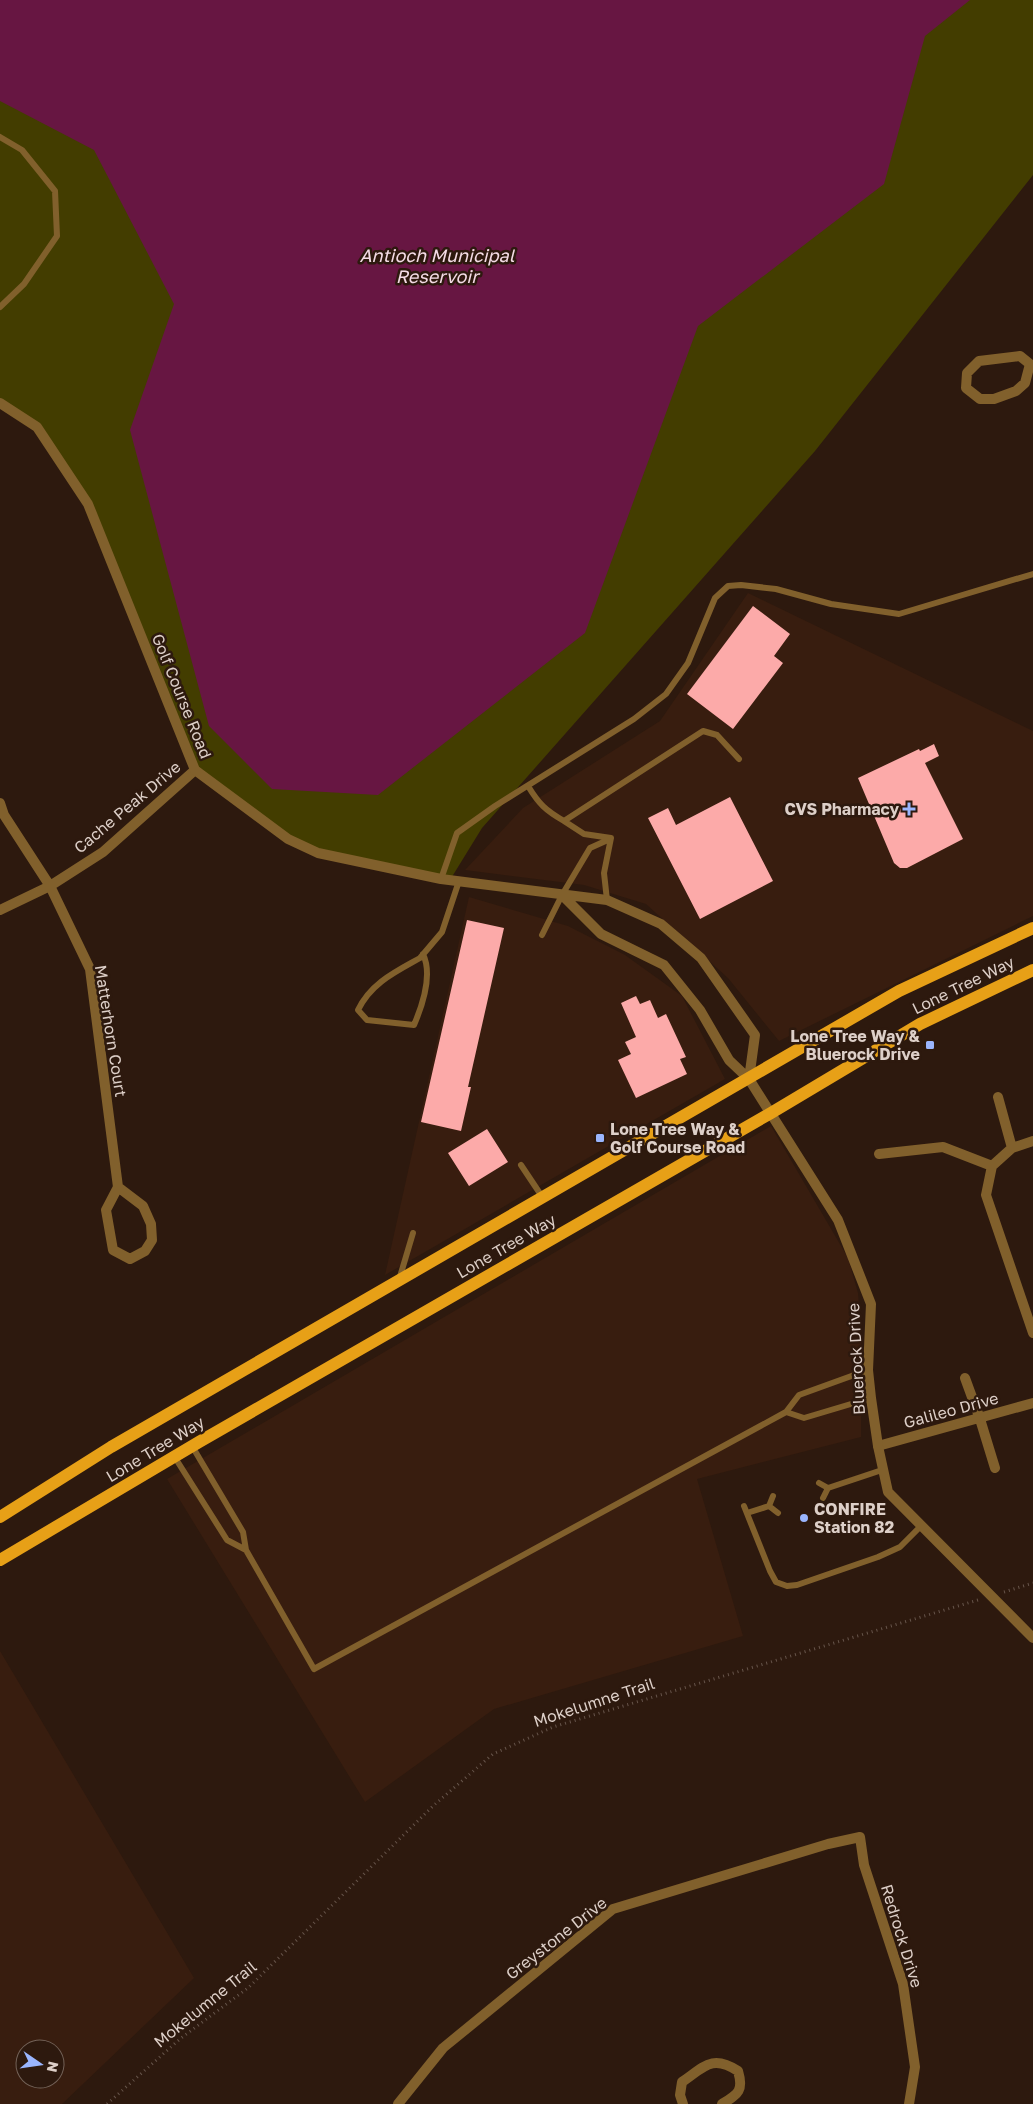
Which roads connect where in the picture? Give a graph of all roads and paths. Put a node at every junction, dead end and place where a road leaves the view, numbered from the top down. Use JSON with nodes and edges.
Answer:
{"nodes":[{"id":1,"x":0,"y":137,"type":"edge"},
{"id":2,"x":0,"y":307,"type":"edge"},
{"id":3,"x":1031,"y":364,"type":"edge"},
{"id":4,"x":0,"y":403,"type":"edge"},
{"id":5,"x":1033,"y":574,"type":"edge"},
{"id":6,"x":739,"y":759,"type":"dead end"},
{"id":7,"x":195,"y":770,"type":"junction"},
{"id":8,"x":528,"y":786,"type":"junction"},
{"id":9,"x":0,"y":803,"type":"edge"},
{"id":10,"x":564,"y":821,"type":"junction"},
{"id":11,"x":611,"y":838,"type":"junction"},
{"id":12,"x":441,"y":879,"type":"junction"},
{"id":13,"x":459,"y":882,"type":"junction"},
{"id":14,"x":50,"y":886,"type":"junction"},
{"id":15,"x":562,"y":895,"type":"junction"},
{"id":16,"x":607,"y":900,"type":"junction"},
{"id":17,"x":0,"y":910,"type":"edge"},
{"id":18,"x":1033,"y":928,"type":"edge"},
{"id":19,"x":542,"y":935,"type":"dead end"},
{"id":20,"x":423,"y":954,"type":"junction"},
{"id":21,"x":1033,"y":970,"type":"edge"},
{"id":22,"x":749,"y":1079,"type":"junction"},
{"id":23,"x":998,"y":1098,"type":"dead end"},
{"id":24,"x":771,"y":1113,"type":"junction"},
{"id":25,"x":1033,"y":1141,"type":"edge"},
{"id":26,"x":1012,"y":1148,"type":"junction"},
{"id":27,"x":879,"y":1154,"type":"dead end"},
{"id":28,"x":521,"y":1165,"type":"dead end"},
{"id":29,"x":992,"y":1166,"type":"junction"},
{"id":30,"x":118,"y":1187,"type":"junction"},
{"id":31,"x":543,"y":1198,"type":"junction"},
{"id":32,"x":413,"y":1233,"type":"dead end"},
{"id":33,"x":398,"y":1281,"type":"junction"},
{"id":34,"x":1033,"y":1333,"type":"edge"},
{"id":35,"x":868,"y":1370,"type":"junction"},
{"id":36,"x":965,"y":1378,"type":"dead end"},
{"id":37,"x":871,"y":1398,"type":"junction"},
{"id":38,"x":1033,"y":1403,"type":"edge"},
{"id":39,"x":786,"y":1412,"type":"junction"},
{"id":40,"x":980,"y":1419,"type":"junction"},
{"id":41,"x":192,"y":1446,"type":"junction"},
{"id":42,"x":878,"y":1446,"type":"junction"},
{"id":43,"x":174,"y":1456,"type":"junction"},
{"id":44,"x":995,"y":1468,"type":"dead end"},
{"id":45,"x":882,"y":1470,"type":"junction"},
{"id":46,"x":819,"y":1483,"type":"dead end"},
{"id":47,"x":828,"y":1488,"type":"junction"},
{"id":48,"x":773,"y":1496,"type":"dead end"},
{"id":49,"x":823,"y":1498,"type":"dead end"},
{"id":50,"x":770,"y":1506,"type":"junction"},
{"id":51,"x":778,"y":1512,"type":"dead end"},
{"id":52,"x":0,"y":1517,"type":"edge"},
{"id":53,"x":922,"y":1526,"type":"junction"},
{"id":54,"x":246,"y":1550,"type":"junction"},
{"id":55,"x":0,"y":1560,"type":"edge"},
{"id":56,"x":1033,"y":1583,"type":"edge"},
{"id":57,"x":990,"y":1596,"type":"junction"},
{"id":58,"x":1033,"y":1638,"type":"edge"},
{"id":59,"x":860,"y":1837,"type":"joint"},
{"id":60,"x":107,"y":2104,"type":"edge"},
{"id":61,"x":398,"y":2104,"type":"edge"},
{"id":62,"x":683,"y":2104,"type":"edge"},
{"id":63,"x":722,"y":2104,"type":"edge"},
{"id":64,"x":909,"y":2104,"type":"edge"}],
"edges":[{"from":1,"to":2,"type":"lane"},
{"from":3,"to":3,"type":"street"},
{"from":4,"to":7,"type":"street","name":"Golf Course Road"},
{"from":5,"to":8,"type":"lane"},
{"from":6,"to":10,"type":"lane"},
{"from":7,"to":12,"type":"street","name":"Golf Course Road"},
{"from":7,"to":14,"type":"street","name":"Cache Peak Drive"},
{"from":8,"to":10,"type":"lane"},
{"from":8,"to":12,"type":"lane"},
{"from":9,"to":14,"type":"street","name":"Matterhorn Court"},
{"from":10,"to":11,"type":"lane"},
{"from":11,"to":15,"type":"lane"},
{"from":11,"to":16,"type":"lane"},
{"from":12,"to":13,"type":"street","name":"Golf Course Road"},
{"from":13,"to":15,"type":"street","name":"Golf Course Road"},
{"from":13,"to":20,"type":"lane"},
{"from":14,"to":17,"type":"street","name":"Cache Peak Drive"},
{"from":14,"to":30,"type":"street","name":"Matterhorn Court"},
{"from":15,"to":16,"type":"street","name":"Golf Course Road"},
{"from":15,"to":19,"type":"lane"},
{"from":15,"to":22,"type":"street"},
{"from":16,"to":22,"type":"street","name":"Golf Course Road"},
{"from":18,"to":22,"type":"main road","name":"Lone Tree Way"},
{"from":20,"to":20,"type":"lane"},
{"from":21,"to":24,"type":"main road","name":"Lone Tree Way"},
{"from":22,"to":24,"type":"street","name":"Bluerock Drive"},
{"from":22,"to":31,"type":"main road","name":"Lone Tree Way"},
{"from":23,"to":26,"type":"street"},
{"from":24,"to":35,"type":"street","name":"Bluerock Drive"},
{"from":24,"to":41,"type":"main road","name":"Lone Tree Way"},
{"from":25,"to":26,"type":"street"},
{"from":26,"to":29,"type":"street"},
{"from":27,"to":29,"type":"street"},
{"from":28,"to":31,"type":"lane"},
{"from":29,"to":34,"type":"street"},
{"from":30,"to":30,"type":"street"},
{"from":31,"to":33,"type":"main road","name":"Lone Tree Way"},
{"from":32,"to":33,"type":"lane"},
{"from":33,"to":52,"type":"main road","name":"Lone Tree Way"},
{"from":35,"to":37,"type":"street","name":"Bluerock Drive"},
{"from":35,"to":39,"type":"lane"},
{"from":36,"to":40,"type":"street"},
{"from":37,"to":39,"type":"lane"},
{"from":37,"to":42,"type":"street","name":"Bluerock Drive"},
{"from":38,"to":40,"type":"street","name":"Galileo Drive"},
{"from":39,"to":54,"type":"lane"},
{"from":40,"to":42,"type":"street","name":"Galileo Drive"},
{"from":40,"to":44,"type":"street"},
{"from":41,"to":43,"type":"main road","name":"Lone Tree Way"},
{"from":41,"to":54,"type":"lane"},
{"from":42,"to":45,"type":"street","name":"Bluerock Drive"},
{"from":43,"to":54,"type":"lane"},
{"from":43,"to":55,"type":"main road","name":"Lone Tree Way"},
{"from":45,"to":47,"type":"lane"},
{"from":45,"to":53,"type":"street","name":"Bluerock Drive"},
{"from":46,"to":47,"type":"lane"},
{"from":47,"to":49,"type":"lane"},
{"from":48,"to":50,"type":"lane"},
{"from":50,"to":51,"type":"lane"},
{"from":50,"to":53,"type":"lane"},
{"from":53,"to":57,"type":"street","name":"Bluerock Drive"},
{"from":56,"to":57,"type":"path","name":"Mokelumne Trail"},
{"from":57,"to":58,"type":"street","name":"Bluerock Drive"},
{"from":57,"to":60,"type":"path","name":"Mokelumne Trail"},
{"from":59,"to":61,"type":"street","name":"Greystone Drive"},
{"from":59,"to":64,"type":"street","name":"Redrock Drive"},
{"from":62,"to":63,"type":"street"}]}
